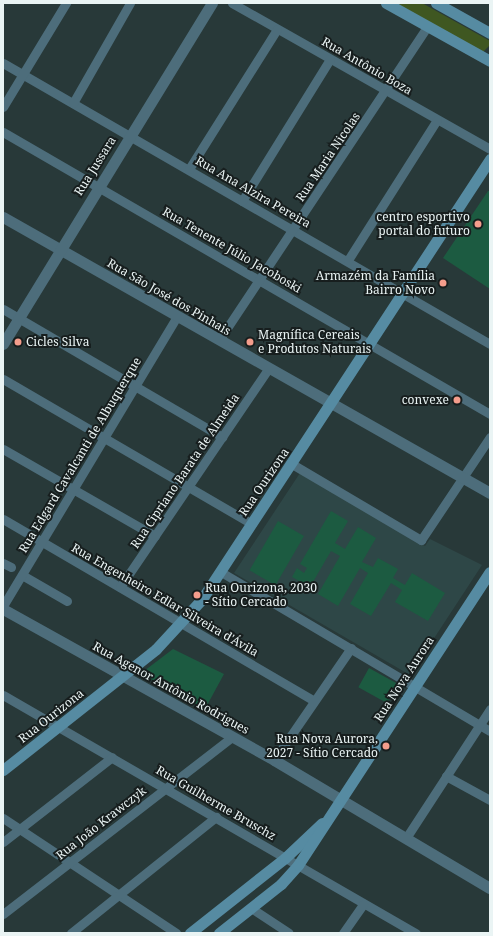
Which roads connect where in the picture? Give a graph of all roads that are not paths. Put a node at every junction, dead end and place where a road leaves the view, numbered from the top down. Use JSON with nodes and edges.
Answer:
{"nodes":[{"id":1,"x":66,"y":3,"type":"edge"},
{"id":2,"x":130,"y":3,"type":"edge"},
{"id":3,"x":212,"y":3,"type":"edge"},
{"id":4,"x":232,"y":3,"type":"edge"},
{"id":5,"x":386,"y":3,"type":"edge"},
{"id":6,"x":436,"y":3,"type":"edge"},
{"id":7,"x":428,"y":26,"type":"junction"},
{"id":8,"x":277,"y":29,"type":"junction"},
{"id":9,"x":490,"y":33,"type":"edge"},
{"id":10,"x":330,"y":59,"type":"junction"},
{"id":11,"x":490,"y":61,"type":"edge"},
{"id":12,"x":3,"y":63,"type":"edge"},
{"id":13,"x":23,"y":74,"type":"junction"},
{"id":14,"x":387,"y":91,"type":"junction"},
{"id":15,"x":73,"y":103,"type":"junction"},
{"id":16,"x":3,"y":107,"type":"edge"},
{"id":17,"x":437,"y":120,"type":"junction"},
{"id":18,"x":3,"y":132,"type":"edge"},
{"id":19,"x":129,"y":136,"type":"junction"},
{"id":20,"x":490,"y":149,"type":"edge"},
{"id":21,"x":490,"y":159,"type":"edge"},
{"id":22,"x":189,"y":169,"type":"junction"},
{"id":23,"x":98,"y":187,"type":"junction"},
{"id":24,"x":242,"y":201,"type":"junction"},
{"id":25,"x":3,"y":217,"type":"edge"},
{"id":26,"x":293,"y":230,"type":"junction"},
{"id":27,"x":59,"y":249,"type":"junction"},
{"id":28,"x":348,"y":260,"type":"junction"},
{"id":29,"x":259,"y":279,"type":"junction"},
{"id":30,"x":405,"y":293,"type":"junction"},
{"id":31,"x":3,"y":309,"type":"edge"},
{"id":32,"x":177,"y":316,"type":"junction"},
{"id":33,"x":19,"y":318,"type":"junction"},
{"id":34,"x":219,"y":340,"type":"junction"},
{"id":35,"x":371,"y":343,"type":"junction"},
{"id":36,"x":3,"y":344,"type":"edge"},
{"id":37,"x":490,"y":344,"type":"edge"},
{"id":38,"x":269,"y":368,"type":"junction"},
{"id":39,"x":3,"y":379,"type":"edge"},
{"id":40,"x":136,"y":385,"type":"junction"},
{"id":41,"x":330,"y":403,"type":"junction"},
{"id":42,"x":490,"y":414,"type":"edge"},
{"id":43,"x":222,"y":437,"type":"junction"},
{"id":44,"x":490,"y":437,"type":"edge"},
{"id":45,"x":104,"y":438,"type":"junction"},
{"id":46,"x":3,"y":449,"type":"edge"},
{"id":47,"x":292,"y":464,"type":"junction"},
{"id":48,"x":464,"y":478,"type":"junction"},
{"id":49,"x":189,"y":486,"type":"junction"},
{"id":50,"x":73,"y":489,"type":"junction"},
{"id":51,"x":490,"y":493,"type":"edge"},
{"id":52,"x":3,"y":519,"type":"edge"},
{"id":53,"x":252,"y":524,"type":"junction"},
{"id":54,"x":155,"y":536,"type":"junction"},
{"id":55,"x":42,"y":542,"type":"junction"},
{"id":56,"x":221,"y":572,"type":"junction"},
{"id":57,"x":490,"y":572,"type":"edge"},
{"id":58,"x":22,"y":575,"type":"junction"},
{"id":59,"x":120,"y":587,"type":"junction"},
{"id":60,"x":67,"y":601,"type":"dead end"},
{"id":61,"x":3,"y":608,"type":"edge"},
{"id":62,"x":183,"y":623,"type":"junction"},
{"id":63,"x":351,"y":648,"type":"junction"},
{"id":64,"x":122,"y":676,"type":"junction"},
{"id":65,"x":415,"y":685,"type":"junction"},
{"id":66,"x":3,"y":694,"type":"edge"},
{"id":67,"x":314,"y":701,"type":"junction"},
{"id":68,"x":490,"y":708,"type":"edge"},
{"id":69,"x":479,"y":724,"type":"junction"},
{"id":70,"x":59,"y":726,"type":"junction"},
{"id":71,"x":490,"y":731,"type":"edge"},
{"id":72,"x":232,"y":737,"type":"junction"},
{"id":73,"x":112,"y":757,"type":"junction"},
{"id":74,"x":274,"y":760,"type":"junction"},
{"id":75,"x":3,"y":770,"type":"edge"},
{"id":76,"x":446,"y":776,"type":"junction"},
{"id":77,"x":166,"y":788,"type":"junction"},
{"id":78,"x":490,"y":800,"type":"edge"},
{"id":79,"x":341,"y":801,"type":"junction"},
{"id":80,"x":216,"y":817,"type":"junction"},
{"id":81,"x":3,"y":818,"type":"edge"},
{"id":82,"x":20,"y":829,"type":"junction"},
{"id":83,"x":406,"y":838,"type":"junction"},
{"id":84,"x":3,"y":842,"type":"edge"},
{"id":85,"x":285,"y":858,"type":"junction"},
{"id":86,"x":70,"y":862,"type":"junction"},
{"id":87,"x":298,"y":865,"type":"junction"},
{"id":88,"x":490,"y":888,"type":"edge"},
{"id":89,"x":118,"y":895,"type":"junction"},
{"id":90,"x":363,"y":904,"type":"junction"},
{"id":91,"x":251,"y":908,"type":"junction"},
{"id":92,"x":3,"y":914,"type":"edge"},
{"id":93,"x":71,"y":933,"type":"edge"},
{"id":94,"x":176,"y":933,"type":"edge"},
{"id":95,"x":190,"y":933,"type":"edge"},
{"id":96,"x":219,"y":933,"type":"edge"},
{"id":97,"x":289,"y":933,"type":"edge"},
{"id":98,"x":343,"y":933,"type":"edge"},
{"id":99,"x":416,"y":933,"type":"edge"}],
"edges":[{"from":1,"to":13,"type":"street"},
{"from":2,"to":15,"type":"street"},
{"from":3,"to":19,"type":"street","name":"Rua Jussara"},
{"from":4,"to":8,"type":"street","name":"Rua Antônio Boza"},
{"from":5,"to":7,"type":"main road"},
{"from":6,"to":9,"type":"main road"},
{"from":7,"to":11,"type":"main road"},
{"from":7,"to":14,"type":"street","name":"Rua Maria Nicolas"},
{"from":8,"to":10,"type":"street","name":"Rua Antônio Boza"},
{"from":8,"to":22,"type":"street"},
{"from":10,"to":14,"type":"street","name":"Rua Antônio Boza"},
{"from":10,"to":24,"type":"street"},
{"from":12,"to":13,"type":"street","name":"Rua Ana Alzira Pereira"},
{"from":13,"to":15,"type":"street","name":"Rua Ana Alzira Pereira"},
{"from":13,"to":16,"type":"street"},
{"from":14,"to":17,"type":"street","name":"Rua Antônio Boza"},
{"from":14,"to":26,"type":"street","name":"Rua Maria Nicolas"},
{"from":15,"to":19,"type":"street","name":"Rua Ana Alzira Pereira"},
{"from":17,"to":20,"type":"street","name":"Rua Antônio Boza"},
{"from":17,"to":28,"type":"street"},
{"from":18,"to":23,"type":"street","name":"Rua Tenente Júlio Jacoboski"},
{"from":19,"to":22,"type":"street","name":"Rua Ana Alzira Pereira"},
{"from":19,"to":23,"type":"street","name":"Rua Jussara"},
{"from":21,"to":30,"type":"main road","name":"Rua Ourizona"},
{"from":22,"to":24,"type":"street","name":"Rua Ana Alzira Pereira"},
{"from":23,"to":27,"type":"street","name":"Rua Jussara"},
{"from":23,"to":29,"type":"street","name":"Rua Tenente Júlio Jacoboski"},
{"from":24,"to":26,"type":"street","name":"Rua Ana Alzira Pereira"},
{"from":25,"to":27,"type":"street","name":"Rua São José dos Pinhais"},
{"from":26,"to":28,"type":"street","name":"Rua Ana Alzira Pereira"},
{"from":26,"to":29,"type":"street","name":"Rua Maria Nicolas"},
{"from":27,"to":32,"type":"street","name":"Rua São José dos Pinhais"},
{"from":27,"to":33,"type":"street","name":"Rua Jussara"},
{"from":28,"to":30,"type":"street","name":"Rua Ana Alzira Pereira"},
{"from":29,"to":34,"type":"street","name":"Rua Maria Nicolas"},
{"from":29,"to":35,"type":"street","name":"Rua Tenente Júlio Jacoboski"},
{"from":30,"to":35,"type":"main road","name":"Rua Ourizona"},
{"from":30,"to":37,"type":"street","name":"Rua Ana Alzira Pereira"},
{"from":31,"to":33,"type":"street"},
{"from":32,"to":34,"type":"street","name":"Rua São José dos Pinhais"},
{"from":32,"to":40,"type":"street","name":"Rua Edgard Cavalcanti de Albuquerque"},
{"from":33,"to":36,"type":"street","name":"Rua Jussara"},
{"from":33,"to":40,"type":"street"},
{"from":34,"to":38,"type":"street","name":"Rua São José dos Pinhais"},
{"from":35,"to":41,"type":"main road","name":"Rua Ourizona"},
{"from":35,"to":42,"type":"street","name":"Rua Tenente Júlio Jacoboski"},
{"from":38,"to":41,"type":"street","name":"Rua São José dos Pinhais"},
{"from":38,"to":43,"type":"street","name":"Rua Cipriano Barata de Almeida"},
{"from":39,"to":45,"type":"street"},
{"from":40,"to":43,"type":"street"},
{"from":40,"to":45,"type":"street","name":"Rua Edgard Cavalcanti de Albuquerque"},
{"from":41,"to":47,"type":"main road","name":"Rua Ourizona"},
{"from":41,"to":48,"type":"street","name":"Rua São José dos Pinhais"},
{"from":43,"to":49,"type":"street","name":"Rua Cipriano Barata de Almeida"},
{"from":44,"to":48,"type":"street"},
{"from":45,"to":49,"type":"street"},
{"from":45,"to":50,"type":"street","name":"Rua Edgard Cavalcanti de Albuquerque"},
{"from":46,"to":50,"type":"street"},
{"from":47,"to":48,"type":"street"},
{"from":47,"to":53,"type":"main road","name":"Rua Ourizona"},
{"from":48,"to":51,"type":"street","name":"Rua São José dos Pinhais"},
{"from":49,"to":53,"type":"street"},
{"from":49,"to":54,"type":"street","name":"Rua Cipriano Barata de Almeida"},
{"from":50,"to":54,"type":"street"},
{"from":50,"to":55,"type":"street","name":"Rua Edgard Cavalcanti de Albuquerque"},
{"from":52,"to":55,"type":"street","name":"Rua Engenheiro Edlar Silveira d'Ávila"},
{"from":53,"to":56,"type":"main road","name":"Rua Ourizona"},
{"from":54,"to":59,"type":"street","name":"Rua Cipriano Barata de Almeida"},
{"from":55,"to":58,"type":"street","name":"Rua Edgard Cavalcanti de Albuquerque"},
{"from":55,"to":59,"type":"street","name":"Rua Engenheiro Edlar Silveira d'Ávila"},
{"from":56,"to":62,"type":"main road","name":"Rua Ourizona"},
{"from":56,"to":63,"type":"street"},
{"from":57,"to":65,"type":"main road","name":"Rua Nova Aurora"},
{"from":58,"to":60,"type":"street"},
{"from":58,"to":61,"type":"street","name":"Rua Edgard Cavalcanti de Albuquerque"},
{"from":59,"to":62,"type":"street","name":"Rua Engenheiro Edlar Silveira d'Ávila"},
{"from":61,"to":64,"type":"street","name":"Rua Agenor Antônio Rodrigues"},
{"from":62,"to":64,"type":"main road","name":"Rua Ourizona"},
{"from":62,"to":67,"type":"street","name":"Rua Engenheiro Edlar Silveira d'Ávila"},
{"from":63,"to":65,"type":"street"},
{"from":63,"to":67,"type":"street"},
{"from":64,"to":70,"type":"main road","name":"Rua Ourizona"},
{"from":64,"to":72,"type":"street","name":"Rua Agenor Antônio Rodrigues"},
{"from":65,"to":69,"type":"street"},
{"from":65,"to":79,"type":"main road","name":"Rua Nova Aurora"},
{"from":66,"to":70,"type":"street","name":"Rua Guilherme Bruschz"},
{"from":67,"to":74,"type":"street"},
{"from":68,"to":69,"type":"street"},
{"from":69,"to":71,"type":"street"},
{"from":69,"to":76,"type":"street"},
{"from":70,"to":73,"type":"street","name":"Rua Guilherme Bruschz"},
{"from":70,"to":75,"type":"main road","name":"Rua Ourizona"},
{"from":72,"to":74,"type":"street","name":"Rua Agenor Antônio Rodrigues"},
{"from":72,"to":77,"type":"street","name":"Rua João Krawczyk"},
{"from":73,"to":77,"type":"street","name":"Rua Guilherme Bruschz"},
{"from":73,"to":82,"type":"street"},
{"from":74,"to":79,"type":"street","name":"Rua Agenor Antônio Rodrigues"},
{"from":76,"to":78,"type":"street"},
{"from":76,"to":83,"type":"street"},
{"from":77,"to":80,"type":"street","name":"Rua Guilherme Bruschz"},
{"from":77,"to":86,"type":"street","name":"Rua João Krawczyk"},
{"from":79,"to":83,"type":"street","name":"Rua Agenor Antônio Rodrigues"},
{"from":79,"to":85,"type":"main road","name":"Rua Nova Aurora"},
{"from":79,"to":87,"type":"main road","name":"Rua Nova Aurora"},
{"from":80,"to":85,"type":"street","name":"Rua Guilherme Bruschz"},
{"from":80,"to":89,"type":"street"},
{"from":81,"to":82,"type":"street"},
{"from":82,"to":84,"type":"street"},
{"from":82,"to":86,"type":"street"},
{"from":83,"to":88,"type":"street","name":"Rua Agenor Antônio Rodrigues"},
{"from":85,"to":87,"type":"street","name":"Rua Guilherme Bruschz"},
{"from":85,"to":95,"type":"main road","name":"Rua Nova Aurora"},
{"from":86,"to":89,"type":"street"},
{"from":86,"to":92,"type":"street","name":"Rua João Krawczyk"},
{"from":87,"to":90,"type":"street","name":"Rua Guilherme Bruschz"},
{"from":87,"to":91,"type":"main road","name":"Rua Nova Aurora"},
{"from":89,"to":93,"type":"street"},
{"from":89,"to":94,"type":"street"},
{"from":90,"to":98,"type":"street"},
{"from":90,"to":99,"type":"street","name":"Rua Guilherme Bruschz"},
{"from":91,"to":96,"type":"main road","name":"Rua Nova Aurora"},
{"from":91,"to":97,"type":"street"}]}
